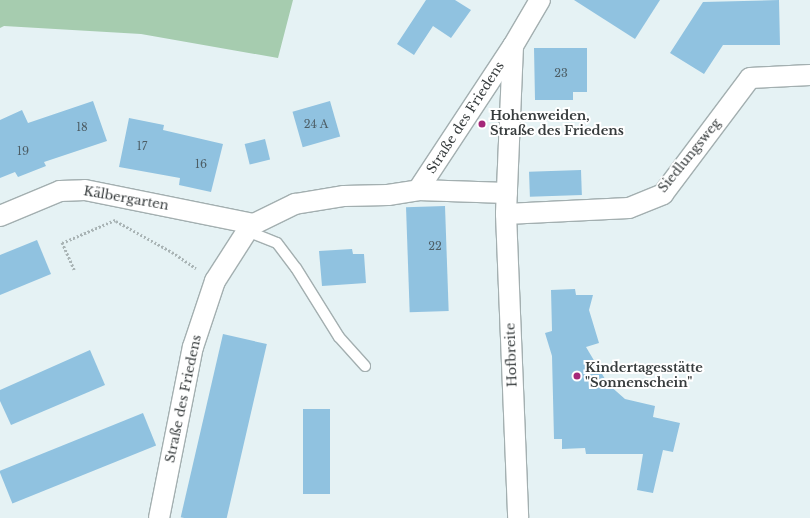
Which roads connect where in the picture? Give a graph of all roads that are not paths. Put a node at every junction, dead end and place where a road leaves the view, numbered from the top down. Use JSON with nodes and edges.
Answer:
{"nodes":[{"id":1,"x":540,"y":0,"type":"edge"},
{"id":2,"x":513,"y":46,"type":"junction"},
{"id":3,"x":810,"y":74,"type":"edge"},
{"id":4,"x":418,"y":190,"type":"junction"},
{"id":5,"x":507,"y":192,"type":"junction"},
{"id":6,"x":506,"y":214,"type":"junction"},
{"id":7,"x":0,"y":216,"type":"edge"},
{"id":8,"x":251,"y":228,"type":"junction"},
{"id":9,"x":365,"y":366,"type":"dead end"},
{"id":10,"x":159,"y":518,"type":"edge"},
{"id":11,"x":518,"y":518,"type":"edge"}],
"edges":[{"from":1,"to":2,"type":"street","name":"Straße des Friedens"},
{"from":2,"to":4,"type":"street","name":"Straße des Friedens"},
{"from":2,"to":5,"type":"street","name":"Straße des Friedens"},
{"from":3,"to":6,"type":"street","name":"Siedlungsweg"},
{"from":4,"to":5,"type":"street","name":"Straße des Friedens"},
{"from":4,"to":8,"type":"street","name":"Straße des Friedens"},
{"from":5,"to":6,"type":"street","name":"Hofbreite"},
{"from":6,"to":11,"type":"street","name":"Hofbreite"},
{"from":7,"to":8,"type":"street","name":"Kälbergarten"},
{"from":8,"to":9,"type":"lane"},
{"from":8,"to":10,"type":"street","name":"Straße des Friedens"}]}
